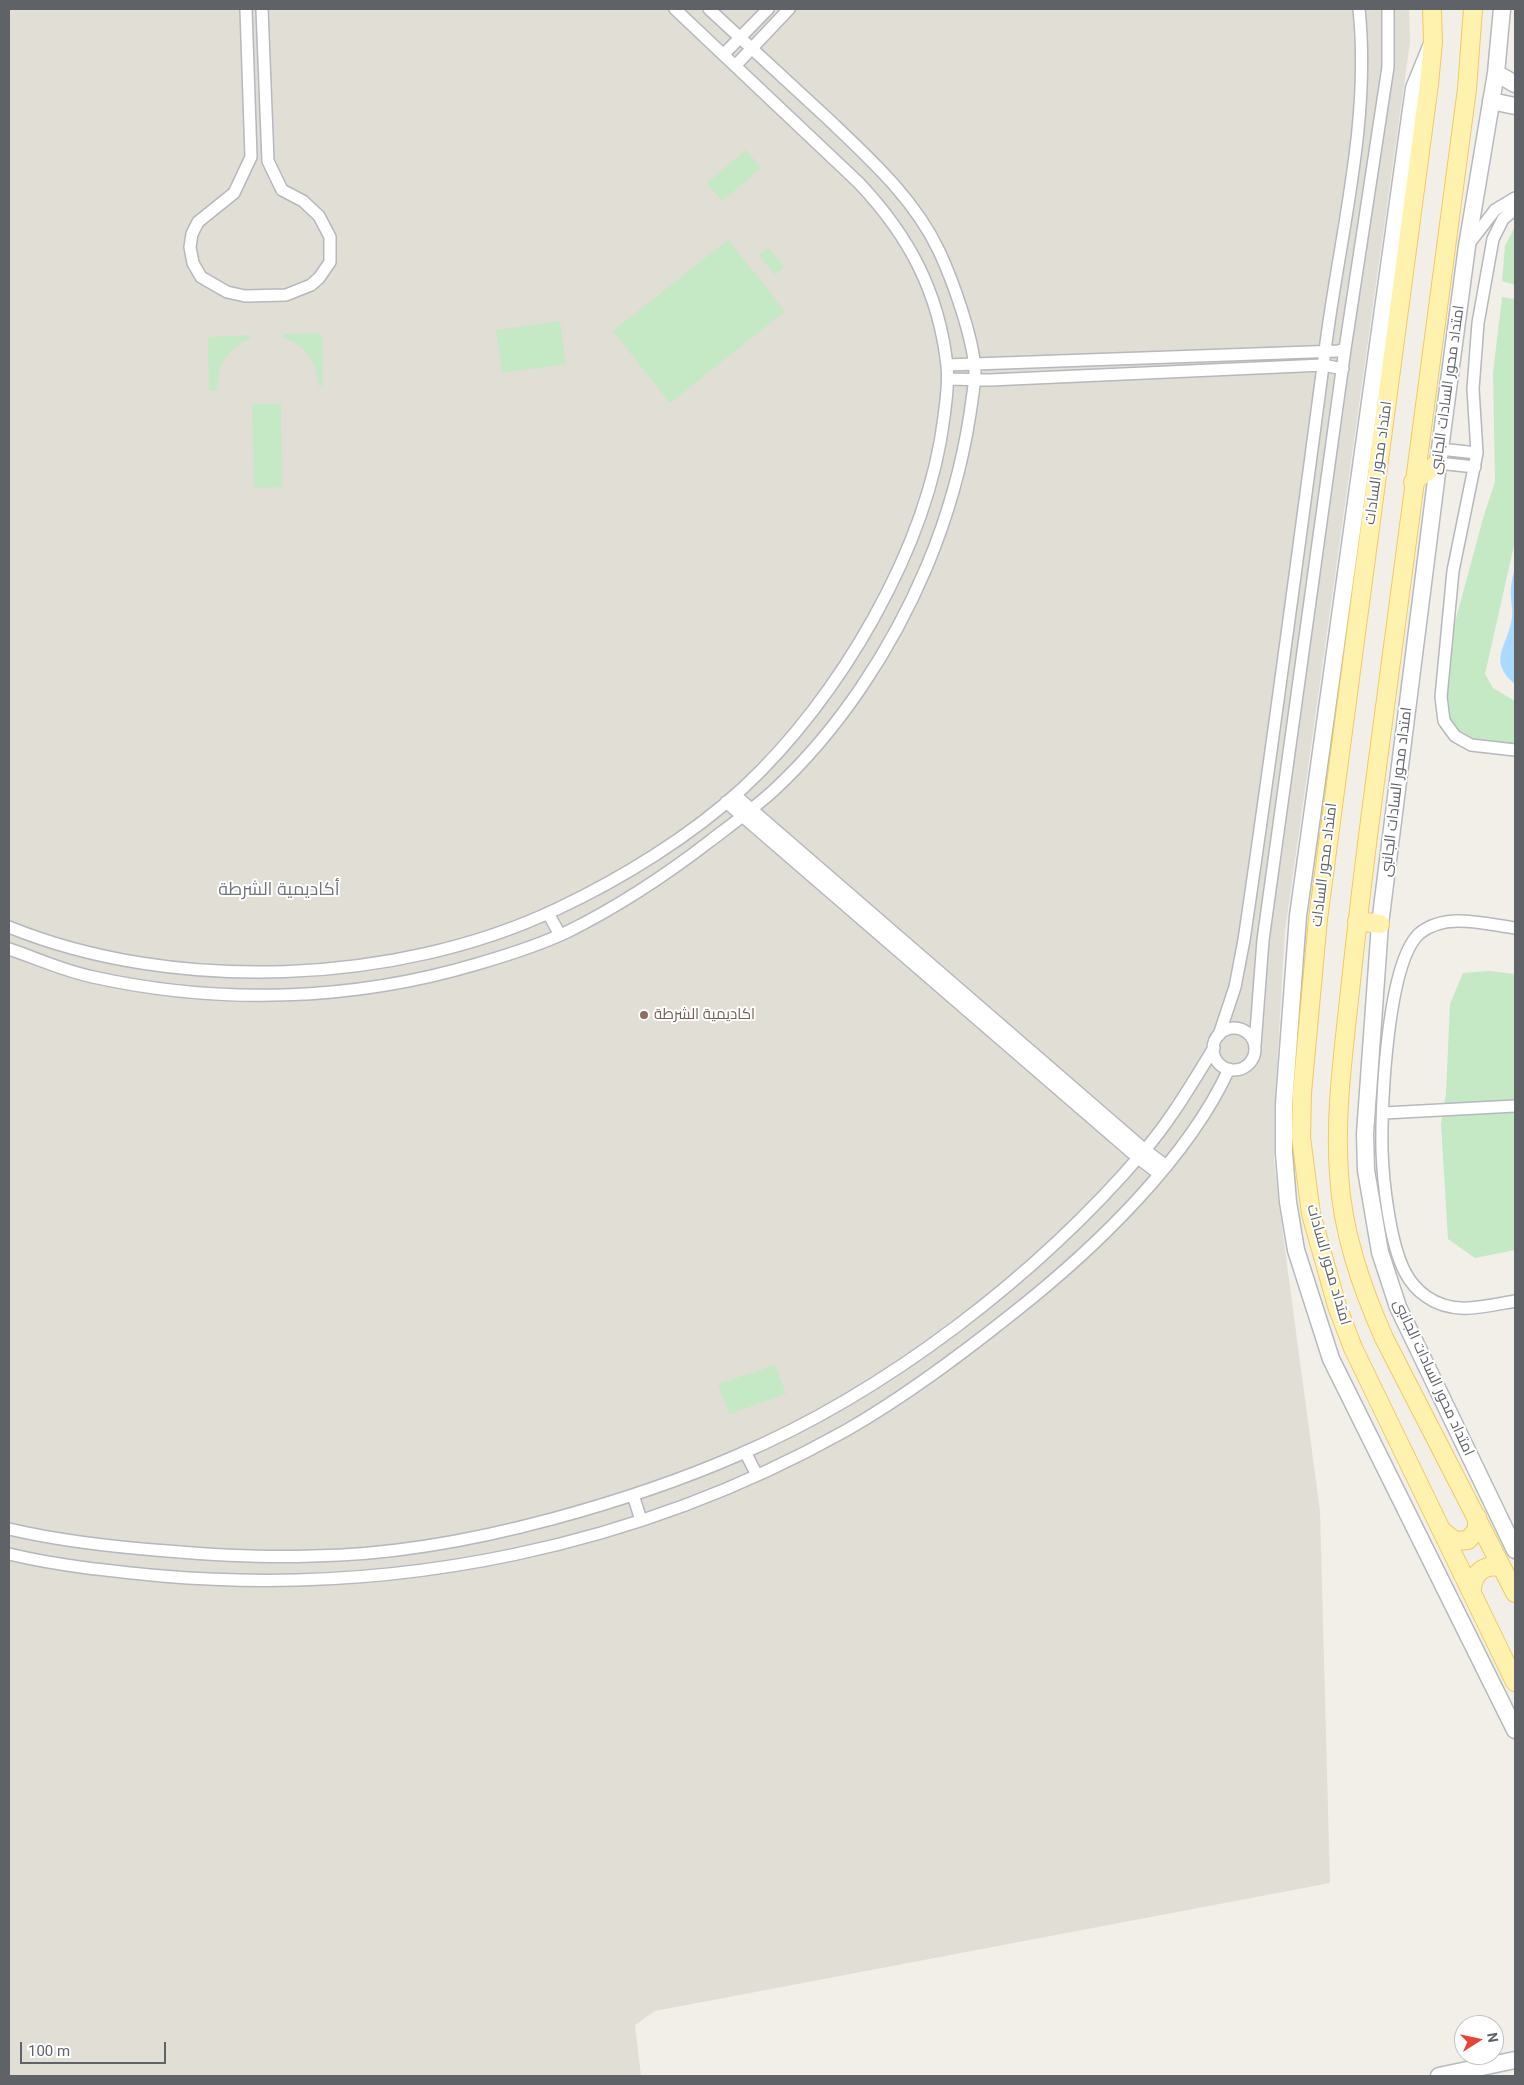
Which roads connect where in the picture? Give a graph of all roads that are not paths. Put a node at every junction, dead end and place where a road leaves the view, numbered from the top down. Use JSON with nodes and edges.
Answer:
{"nodes":[{"id":1,"x":246,"y":9,"type":"edge"},
{"id":2,"x":262,"y":9,"type":"edge"},
{"id":3,"x":675,"y":9,"type":"edge"},
{"id":4,"x":709,"y":9,"type":"edge"},
{"id":5,"x":768,"y":9,"type":"edge"},
{"id":6,"x":789,"y":9,"type":"edge"},
{"id":7,"x":1359,"y":9,"type":"edge"},
{"id":8,"x":1388,"y":9,"type":"edge"},
{"id":9,"x":1432,"y":9,"type":"edge"},
{"id":10,"x":1473,"y":9,"type":"edge"},
{"id":11,"x":1502,"y":9,"type":"edge"},
{"id":12,"x":741,"y":38,"type":"junction"},
{"id":13,"x":1433,"y":42,"type":"junction"},
{"id":14,"x":752,"y":48,"type":"junction"},
{"id":15,"x":724,"y":54,"type":"junction"},
{"id":16,"x":736,"y":65,"type":"junction"},
{"id":17,"x":1496,"y":72,"type":"junction"},
{"id":18,"x":1515,"y":84,"type":"edge"},
{"id":19,"x":1491,"y":101,"type":"junction"},
{"id":20,"x":1515,"y":106,"type":"edge"},
{"id":21,"x":1515,"y":198,"type":"edge"},
{"id":22,"x":1515,"y":209,"type":"edge"},
{"id":23,"x":1467,"y":246,"type":"junction"},
{"id":24,"x":1345,"y":349,"type":"junction"},
{"id":25,"x":1325,"y":351,"type":"junction"},
{"id":26,"x":1323,"y":364,"type":"junction"},
{"id":27,"x":947,"y":365,"type":"junction"},
{"id":28,"x":974,"y":365,"type":"junction"},
{"id":29,"x":1343,"y":369,"type":"junction"},
{"id":30,"x":948,"y":379,"type":"junction"},
{"id":31,"x":975,"y":380,"type":"junction"},
{"id":32,"x":1476,"y":453,"type":"junction"},
{"id":33,"x":1439,"y":456,"type":"junction"},
{"id":34,"x":1475,"y":467,"type":"junction"},
{"id":35,"x":1413,"y":482,"type":"junction"},
{"id":36,"x":1515,"y":750,"type":"edge"},
{"id":37,"x":730,"y":798,"type":"junction"},
{"id":38,"x":746,"y":812,"type":"junction"},
{"id":39,"x":548,"y":913,"type":"junction"},
{"id":40,"x":1357,"y":921,"type":"junction"},
{"id":41,"x":1380,"y":924,"type":"junction"},
{"id":42,"x":9,"y":927,"type":"edge"},
{"id":43,"x":1515,"y":928,"type":"edge"},
{"id":44,"x":560,"y":935,"type":"junction"},
{"id":45,"x":9,"y":949,"type":"edge"},
{"id":46,"x":1219,"y":1035,"type":"junction"},
{"id":47,"x":1255,"y":1045,"type":"junction"},
{"id":48,"x":1214,"y":1048,"type":"junction"},
{"id":49,"x":1229,"y":1069,"type":"junction"},
{"id":50,"x":1515,"y":1106,"type":"edge"},
{"id":51,"x":1384,"y":1113,"type":"junction"},
{"id":52,"x":1142,"y":1154,"type":"junction"},
{"id":53,"x":1162,"y":1169,"type":"junction"},
{"id":54,"x":1515,"y":1301,"type":"edge"},
{"id":55,"x":745,"y":1452,"type":"junction"},
{"id":56,"x":757,"y":1475,"type":"junction"},
{"id":57,"x":633,"y":1495,"type":"junction"},
{"id":58,"x":1477,"y":1517,"type":"junction"},
{"id":59,"x":641,"y":1520,"type":"junction"},
{"id":60,"x":9,"y":1529,"type":"edge"},
{"id":61,"x":1445,"y":1533,"type":"junction"},
{"id":62,"x":1515,"y":1550,"type":"edge"},
{"id":63,"x":9,"y":1554,"type":"edge"},
{"id":64,"x":1502,"y":1568,"type":"junction"},
{"id":65,"x":1472,"y":1589,"type":"junction"},
{"id":66,"x":1515,"y":1593,"type":"edge"},
{"id":67,"x":1515,"y":1682,"type":"edge"},
{"id":68,"x":1515,"y":1730,"type":"edge"},
{"id":69,"x":1515,"y":2060,"type":"edge"},
{"id":70,"x":1439,"y":2076,"type":"edge"}],
"edges":[{"from":1,"to":2,"type":"street"},
{"from":3,"to":15,"type":"street"},
{"from":4,"to":12,"type":"street"},
{"from":5,"to":12,"type":"street"},
{"from":6,"to":14,"type":"street"},
{"from":7,"to":25,"type":"street"},
{"from":8,"to":24,"type":"street"},
{"from":9,"to":13,"type":"main road","name":"امتداد محور السادات"},
{"from":10,"to":35,"type":"main road","name":"امتداد محور السادات"},
{"from":11,"to":17,"type":"street","name":"امتداد محور السادات الجانبى"},
{"from":12,"to":14,"type":"street"},
{"from":12,"to":15,"type":"street"},
{"from":13,"to":61,"type":"main road","name":"امتداد محور السادات"},
{"from":13,"to":68,"type":"street"},
{"from":14,"to":16,"type":"street"},
{"from":14,"to":28,"type":"street"},
{"from":15,"to":16,"type":"street"},
{"from":16,"to":27,"type":"street"},
{"from":17,"to":18,"type":"street"},
{"from":17,"to":19,"type":"street","name":"امتداد محور السادات الجانبى"},
{"from":19,"to":20,"type":"street"},
{"from":19,"to":23,"type":"street","name":"امتداد محور السادات الجانبى"},
{"from":21,"to":23,"type":"street"},
{"from":22,"to":32,"type":"street"},
{"from":23,"to":33,"type":"street","name":"امتداد محور السادات الجانبى"},
{"from":24,"to":25,"type":"street"},
{"from":24,"to":29,"type":"street"},
{"from":25,"to":26,"type":"street"},
{"from":25,"to":28,"type":"street"},
{"from":26,"to":29,"type":"street"},
{"from":26,"to":31,"type":"street"},
{"from":26,"to":46,"type":"street"},
{"from":27,"to":28,"type":"street"},
{"from":27,"to":30,"type":"street"},
{"from":28,"to":31,"type":"street"},
{"from":29,"to":47,"type":"street"},
{"from":30,"to":31,"type":"street"},
{"from":30,"to":37,"type":"street"},
{"from":31,"to":38,"type":"street"},
{"from":32,"to":33,"type":"street"},
{"from":32,"to":34,"type":"street"},
{"from":33,"to":34,"type":"street"},
{"from":33,"to":35,"type":"main road"},
{"from":33,"to":41,"type":"street","name":"امتداد محور السادات الجانبى"},
{"from":34,"to":36,"type":"street"},
{"from":35,"to":40,"type":"main road","name":"امتداد محور السادات"},
{"from":37,"to":38,"type":"street"},
{"from":37,"to":39,"type":"street"},
{"from":38,"to":44,"type":"street"},
{"from":38,"to":52,"type":"street"},
{"from":39,"to":42,"type":"street"},
{"from":39,"to":44,"type":"street"},
{"from":40,"to":41,"type":"main road"},
{"from":40,"to":58,"type":"main road","name":"امتداد محور السادات"},
{"from":41,"to":62,"type":"street","name":"امتداد محور السادات الجانبى"},
{"from":43,"to":51,"type":"street"},
{"from":44,"to":45,"type":"street"},
{"from":46,"to":47,"type":"street"},
{"from":46,"to":48,"type":"street"},
{"from":47,"to":49,"type":"street"},
{"from":48,"to":49,"type":"street"},
{"from":48,"to":52,"type":"street"},
{"from":49,"to":53,"type":"street"},
{"from":50,"to":51,"type":"street"},
{"from":51,"to":54,"type":"street"},
{"from":52,"to":53,"type":"street"},
{"from":52,"to":55,"type":"street"},
{"from":53,"to":56,"type":"street"},
{"from":55,"to":56,"type":"street"},
{"from":55,"to":57,"type":"street"},
{"from":56,"to":59,"type":"street"},
{"from":57,"to":59,"type":"street"},
{"from":57,"to":60,"type":"street"},
{"from":58,"to":61,"type":"main road"},
{"from":58,"to":64,"type":"main road","name":"امتداد محور السادات"},
{"from":59,"to":63,"type":"street"},
{"from":61,"to":65,"type":"main road","name":"امتداد محور السادات"},
{"from":64,"to":65,"type":"main road"},
{"from":64,"to":66,"type":"main road","name":"امتداد محور السادات"},
{"from":65,"to":67,"type":"main road","name":"امتداد محور السادات"},
{"from":69,"to":70,"type":"street"}]}
